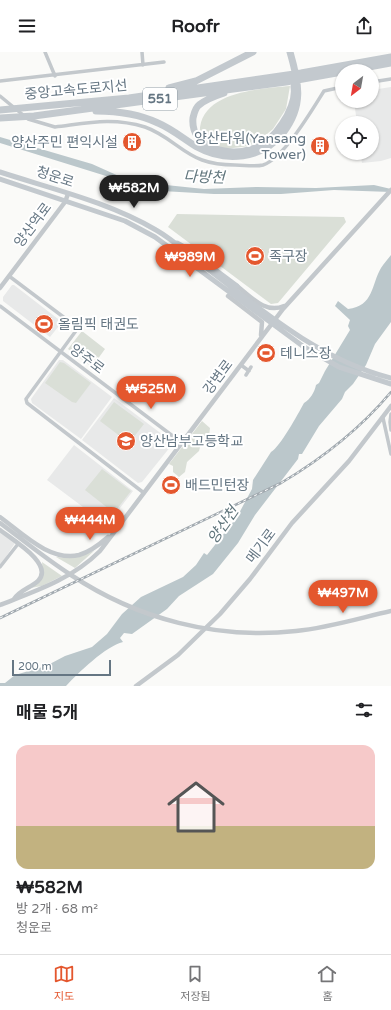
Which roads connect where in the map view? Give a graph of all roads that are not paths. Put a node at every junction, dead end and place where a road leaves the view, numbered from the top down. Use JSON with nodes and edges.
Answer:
{"nodes":[{"id":1,"x":45,"y":52,"type":"edge"},
{"id":2,"x":142,"y":52,"type":"edge"},
{"id":3,"x":253,"y":52,"type":"edge"},
{"id":4,"x":286,"y":52,"type":"edge"},
{"id":5,"x":290,"y":52,"type":"edge"},
{"id":6,"x":391,"y":57,"type":"edge"},
{"id":7,"x":164,"y":62,"type":"dead end"},
{"id":8,"x":391,"y":63,"type":"edge"},
{"id":9,"x":379,"y":65,"type":"edge"},
{"id":10,"x":143,"y":66,"type":"junction"},
{"id":11,"x":335,"y":73,"type":"edge"},
{"id":12,"x":55,"y":76,"type":"junction"},
{"id":13,"x":301,"y":76,"type":"junction"},
{"id":14,"x":285,"y":79,"type":"junction"},
{"id":15,"x":391,"y":79,"type":"edge"},
{"id":16,"x":0,"y":81,"type":"edge"},
{"id":17,"x":379,"y":81,"type":"edge"},
{"id":18,"x":240,"y":88,"type":"junction"},
{"id":19,"x":335,"y":89,"type":"edge"},
{"id":20,"x":0,"y":96,"type":"edge"},
{"id":21,"x":129,"y":98,"type":"junction"},
{"id":22,"x":0,"y":110,"type":"edge"},
{"id":23,"x":48,"y":113,"type":"junction"},
{"id":24,"x":0,"y":118,"type":"edge"},
{"id":25,"x":0,"y":172,"type":"edge"},
{"id":26,"x":0,"y":180,"type":"edge"},
{"id":27,"x":391,"y":190,"type":"edge"},
{"id":28,"x":68,"y":194,"type":"junction"},
{"id":29,"x":65,"y":202,"type":"junction"},
{"id":30,"x":168,"y":238,"type":"junction"},
{"id":31,"x":166,"y":245,"type":"junction"},
{"id":32,"x":183,"y":254,"type":"junction"},
{"id":33,"x":9,"y":276,"type":"junction"},
{"id":34,"x":236,"y":286,"type":"joint"},
{"id":35,"x":0,"y":288,"type":"edge"},
{"id":36,"x":228,"y":296,"type":"joint"},
{"id":37,"x":0,"y":306,"type":"edge"},
{"id":38,"x":286,"y":306,"type":"junction"},
{"id":39,"x":261,"y":338,"type":"junction"},
{"id":40,"x":60,"y":352,"type":"junction"},
{"id":41,"x":241,"y":365,"type":"junction"},
{"id":42,"x":246,"y":375,"type":"dead end"},
{"id":43,"x":391,"y":378,"type":"edge"},
{"id":44,"x":391,"y":384,"type":"edge"},
{"id":45,"x":391,"y":406,"type":"edge"},
{"id":46,"x":391,"y":414,"type":"edge"},
{"id":47,"x":383,"y":418,"type":"junction"},
{"id":48,"x":391,"y":430,"type":"edge"},
{"id":49,"x":182,"y":443,"type":"junction"},
{"id":50,"x":391,"y":454,"type":"edge"},
{"id":51,"x":144,"y":493,"type":"junction"},
{"id":52,"x":0,"y":517,"type":"edge"},
{"id":53,"x":0,"y":523,"type":"edge"},
{"id":54,"x":0,"y":530,"type":"edge"},
{"id":55,"x":113,"y":534,"type":"junction"},
{"id":56,"x":18,"y":544,"type":"junction"},
{"id":57,"x":0,"y":567,"type":"edge"},
{"id":58,"x":13,"y":600,"type":"junction"},
{"id":59,"x":0,"y":605,"type":"edge"},
{"id":60,"x":391,"y":612,"type":"edge"},
{"id":61,"x":136,"y":686,"type":"edge"}],
"edges":[{"from":1,"to":12,"type":"street"},
{"from":2,"to":10,"type":"street"},
{"from":3,"to":21,"type":"highway"},
{"from":4,"to":18,"type":"highway"},
{"from":5,"to":23,"type":"highway"},
{"from":6,"to":13,"type":"highway","name":"중앙고속도로지선","number":"551"},
{"from":7,"to":10,"type":"street"},
{"from":8,"to":9,"type":"highway"},
{"from":10,"to":12,"type":"street"},
{"from":11,"to":13,"type":"highway","name":"중앙고속도로지선","number":"551"},
{"from":12,"to":16,"type":"street"},
{"from":13,"to":14,"type":"highway","name":"중앙고속도로지선","number":"551"},
{"from":14,"to":18,"type":"highway","name":"중앙고속도로지선","number":"551"},
{"from":14,"to":21,"type":"highway","name":"중앙고속도로지선","number":"551"},
{"from":15,"to":17,"type":"street"},
{"from":18,"to":23,"type":"highway","name":"중앙고속도로지선","number":"551"},
{"from":19,"to":20,"type":"street"},
{"from":21,"to":22,"type":"highway","name":"중앙고속도로지선","number":"551"},
{"from":23,"to":24,"type":"highway","name":"중앙고속도로지선","number":"551"},
{"from":25,"to":28,"type":"main road","name":"청운로"},
{"from":26,"to":29,"type":"main road","name":"청운로"},
{"from":27,"to":38,"type":"street","name":"강변로"},
{"from":28,"to":29,"type":"street","name":"양산역로"},
{"from":28,"to":30,"type":"main road","name":"청운로"},
{"from":29,"to":31,"type":"main road","name":"청운로"},
{"from":29,"to":33,"type":"street","name":"양산역로"},
{"from":30,"to":32,"type":"main road","name":"청운로"},
{"from":30,"to":34,"type":"main road"},
{"from":31,"to":32,"type":"main road","name":"청운로"},
{"from":31,"to":36,"type":"main road"},
{"from":32,"to":43,"type":"main road"},
{"from":32,"to":44,"type":"main road"},
{"from":33,"to":35,"type":"street","name":"양산역로"},
{"from":33,"to":40,"type":"street"},
{"from":34,"to":38,"type":"street"},
{"from":36,"to":39,"type":"street"},
{"from":37,"to":40,"type":"street","name":"양주로"},
{"from":38,"to":39,"type":"street","name":"강변로"},
{"from":39,"to":41,"type":"street","name":"강변로"},
{"from":40,"to":49,"type":"street","name":"양주로"},
{"from":40,"to":51,"type":"street"},
{"from":41,"to":42,"type":"street"},
{"from":41,"to":49,"type":"street","name":"강변로"},
{"from":45,"to":47,"type":"street","name":"메기로"},
{"from":46,"to":48,"type":"street"},
{"from":47,"to":50,"type":"street"},
{"from":47,"to":61,"type":"street","name":"메기로"},
{"from":49,"to":51,"type":"street","name":"강변로"},
{"from":51,"to":55,"type":"street","name":"강변로"},
{"from":52,"to":55,"type":"street"},
{"from":53,"to":60,"type":"street"},
{"from":54,"to":56,"type":"street"},
{"from":55,"to":58,"type":"street","name":"강변로"},
{"from":56,"to":57,"type":"street"},
{"from":56,"to":58,"type":"street"},
{"from":58,"to":59,"type":"street","name":"강변로"}]}
